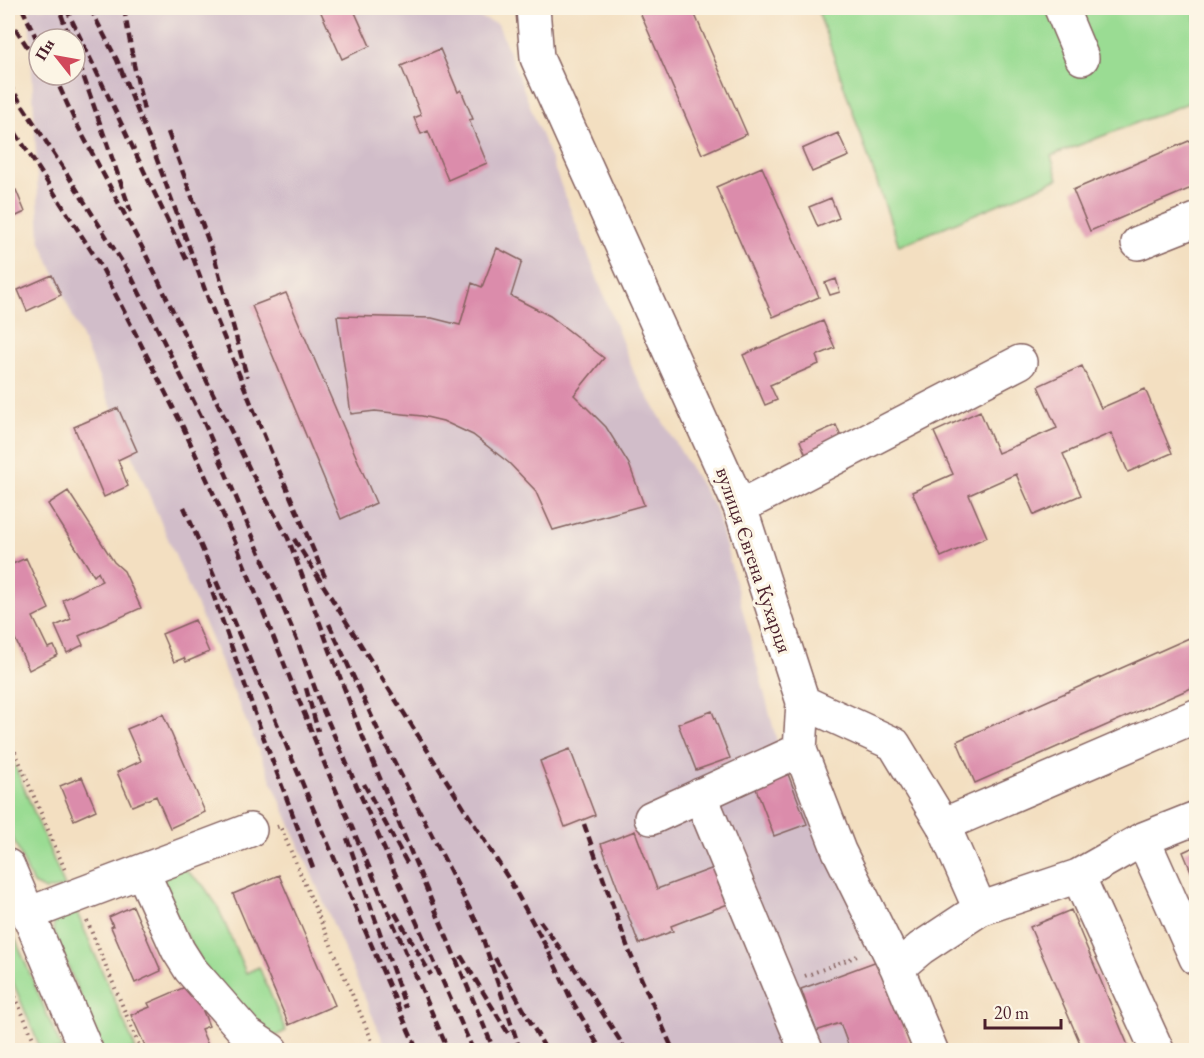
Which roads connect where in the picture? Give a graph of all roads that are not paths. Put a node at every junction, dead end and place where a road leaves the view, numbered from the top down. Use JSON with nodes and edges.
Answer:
{"nodes":[{"id":1,"x":533,"y":8,"type":"edge"},
{"id":2,"x":1061,"y":8,"type":"edge"},
{"id":3,"x":1082,"y":58,"type":"dead end"},
{"id":4,"x":1197,"y":220,"type":"edge"},
{"id":5,"x":1138,"y":243,"type":"dead end"},
{"id":6,"x":1020,"y":362,"type":"dead end"},
{"id":7,"x":740,"y":507,"type":"junction"},
{"id":8,"x":803,"y":702,"type":"junction"},
{"id":9,"x":1197,"y":716,"type":"edge"},
{"id":10,"x":800,"y":750,"type":"junction"},
{"id":11,"x":700,"y":795,"type":"junction"},
{"id":12,"x":651,"y":818,"type":"dead end"},
{"id":13,"x":1197,"y":818,"type":"edge"},
{"id":14,"x":943,"y":825,"type":"junction"},
{"id":15,"x":250,"y":830,"type":"road end"},
{"id":16,"x":1143,"y":839,"type":"junction"},
{"id":17,"x":8,"y":866,"type":"edge"},
{"id":18,"x":142,"y":871,"type":"junction"},
{"id":19,"x":1078,"y":876,"type":"junction"},
{"id":20,"x":980,"y":909,"type":"junction"},
{"id":21,"x":28,"y":914,"type":"junction"},
{"id":22,"x":1197,"y":958,"type":"edge"},
{"id":23,"x":897,"y":968,"type":"junction"},
{"id":24,"x":86,"y":1050,"type":"edge"},
{"id":25,"x":271,"y":1050,"type":"edge"},
{"id":26,"x":806,"y":1050,"type":"edge"},
{"id":27,"x":931,"y":1050,"type":"edge"},
{"id":28,"x":1157,"y":1050,"type":"edge"}],
"edges":[{"from":1,"to":7,"type":"street","name":"вулиця Євгена Кухарця"},
{"from":2,"to":3,"type":"street"},
{"from":4,"to":5,"type":"street"},
{"from":6,"to":7,"type":"street"},
{"from":7,"to":8,"type":"street","name":"вулиця Євгена Кухарця"},
{"from":8,"to":10,"type":"street","name":"вулиця Євгена Кухарця"},
{"from":8,"to":14,"type":"street"},
{"from":9,"to":14,"type":"street"},
{"from":10,"to":11,"type":"street"},
{"from":10,"to":23,"type":"street","name":"вулиця Євгена Кухарця"},
{"from":11,"to":12,"type":"street"},
{"from":11,"to":26,"type":"street"},
{"from":13,"to":16,"type":"street"},
{"from":14,"to":20,"type":"street"},
{"from":15,"to":18,"type":"street"},
{"from":16,"to":19,"type":"street"},
{"from":16,"to":22,"type":"street"},
{"from":17,"to":21,"type":"street"},
{"from":18,"to":21,"type":"street"},
{"from":18,"to":25,"type":"street"},
{"from":19,"to":20,"type":"street"},
{"from":19,"to":28,"type":"street"},
{"from":20,"to":23,"type":"street"},
{"from":21,"to":24,"type":"street"},
{"from":23,"to":27,"type":"street","name":"вулиця Євгена Кухарця"}]}
